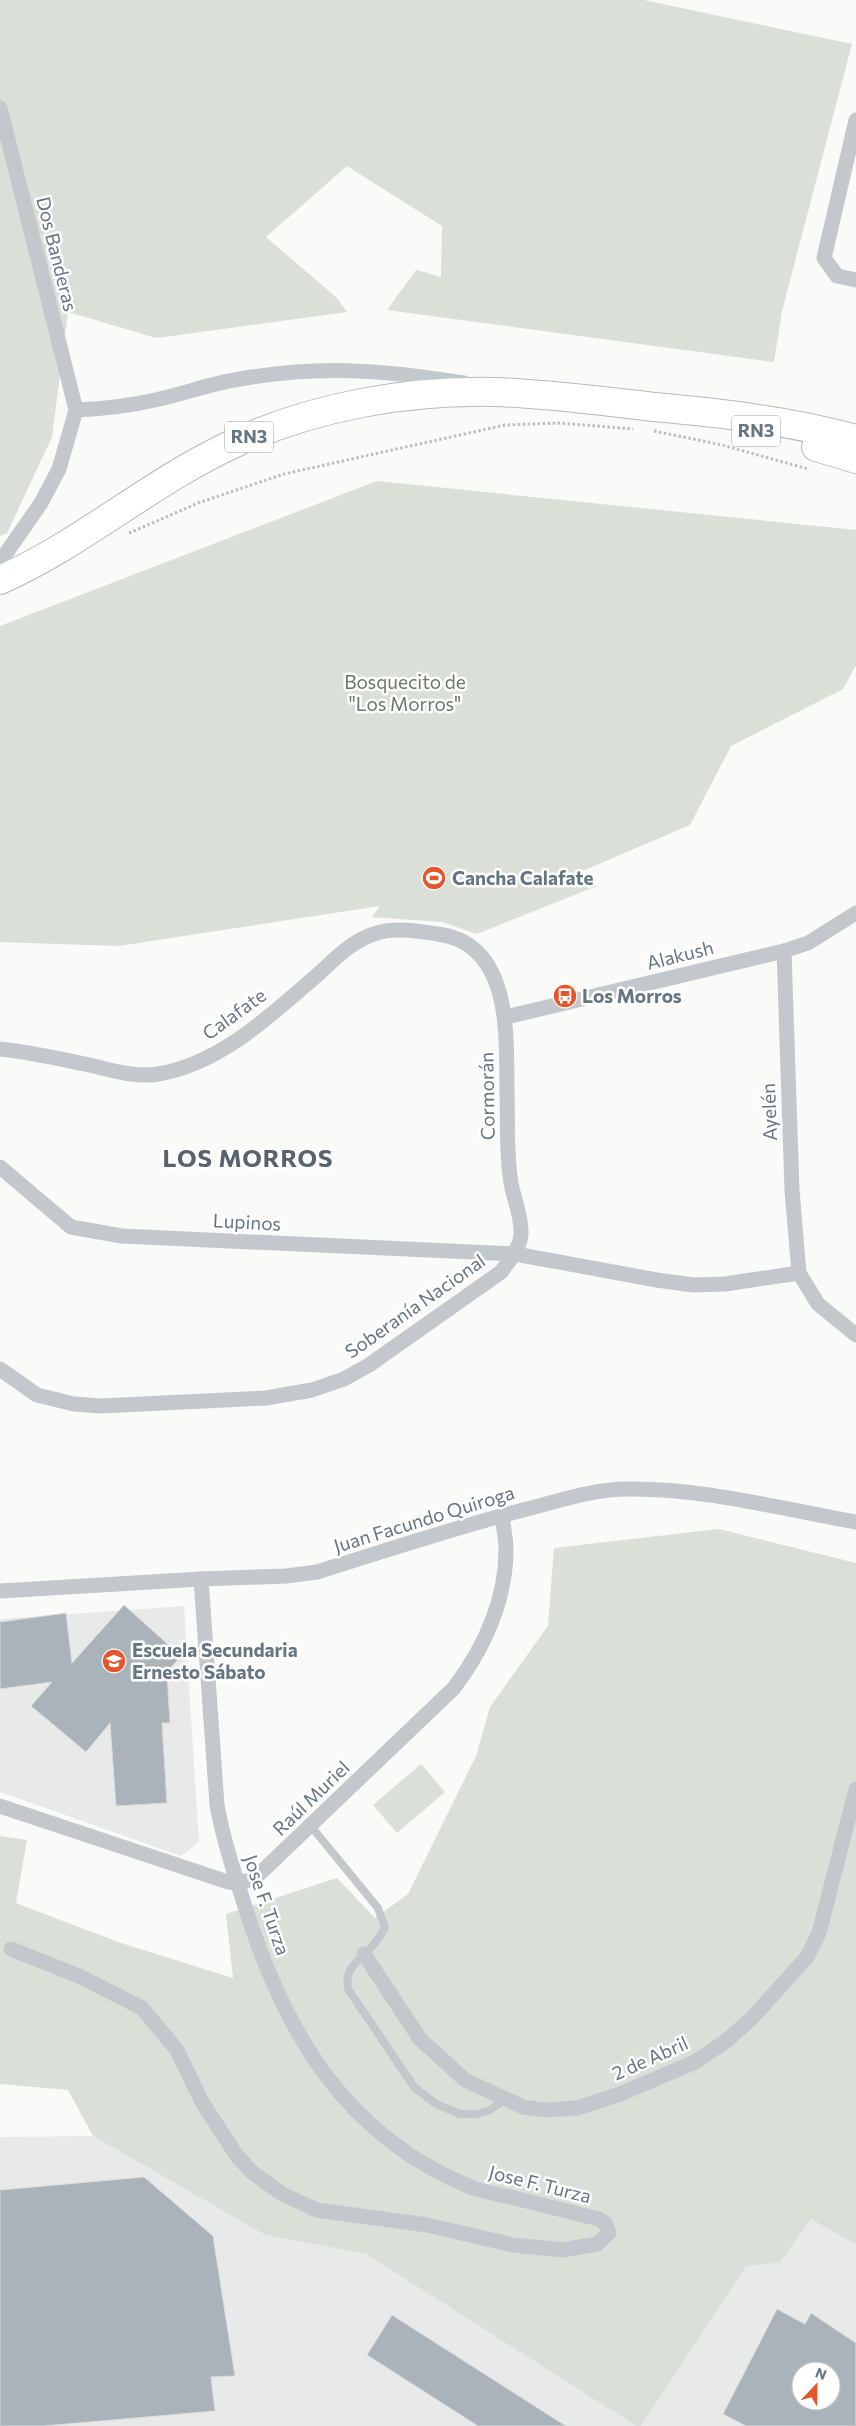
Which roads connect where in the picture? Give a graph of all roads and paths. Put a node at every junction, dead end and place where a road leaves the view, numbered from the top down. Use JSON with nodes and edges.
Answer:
{"nodes":[{"id":1,"x":0,"y":108,"type":"edge"},
{"id":2,"x":856,"y":120,"type":"edge"},
{"id":3,"x":853,"y":142,"type":"edge"},
{"id":4,"x":856,"y":280,"type":"edge"},
{"id":5,"x":532,"y":394,"type":"junction"},
{"id":6,"x":76,"y":410,"type":"junction"},
{"id":7,"x":650,"y":422,"type":"junction"},
{"id":8,"x":856,"y":439,"type":"edge"},
{"id":9,"x":856,"y":458,"type":"edge"},
{"id":10,"x":818,"y":472,"type":"dead end"},
{"id":11,"x":121,"y":536,"type":"dead end"},
{"id":12,"x":0,"y":562,"type":"edge"},
{"id":13,"x":0,"y":580,"type":"edge"},
{"id":14,"x":856,"y":913,"type":"edge"},
{"id":15,"x":470,"y":945,"type":"joint"},
{"id":16,"x":784,"y":951,"type":"junction"},
{"id":17,"x":506,"y":1017,"type":"junction"},
{"id":18,"x":0,"y":1048,"type":"edge"},
{"id":19,"x":0,"y":1167,"type":"edge"},
{"id":20,"x":515,"y":1254,"type":"junction"},
{"id":21,"x":799,"y":1273,"type":"junction"},
{"id":22,"x":856,"y":1335,"type":"edge"},
{"id":23,"x":0,"y":1369,"type":"edge"},
{"id":24,"x":502,"y":1515,"type":"junction"},
{"id":25,"x":856,"y":1522,"type":"edge"},
{"id":26,"x":200,"y":1579,"type":"junction"},
{"id":27,"x":0,"y":1591,"type":"edge"},
{"id":28,"x":856,"y":1789,"type":"edge"},
{"id":29,"x":0,"y":1806,"type":"edge"},
{"id":30,"x":310,"y":1825,"type":"junction"},
{"id":31,"x":238,"y":1883,"type":"junction"},
{"id":32,"x":11,"y":1948,"type":"dead end"},
{"id":33,"x":364,"y":1954,"type":"junction"},
{"id":34,"x":504,"y":2100,"type":"junction"}],
"edges":[{"from":1,"to":6,"type":"street","name":"Dos Banderas"},
{"from":2,"to":3,"type":"street"},
{"from":3,"to":4,"type":"street"},
{"from":5,"to":6,"type":"street"},
{"from":5,"to":7,"type":"highway","number":"RN3"},
{"from":5,"to":13,"type":"highway","number":"RN3"},
{"from":6,"to":12,"type":"street"},
{"from":7,"to":8,"type":"highway","number":"RN3"},
{"from":7,"to":9,"type":"highway","number":"RN3"},
{"from":7,"to":10,"type":"path"},
{"from":7,"to":11,"type":"path"},
{"from":14,"to":16,"type":"street","name":"Alakush"},
{"from":15,"to":17,"type":"street","name":"Cormorán"},
{"from":15,"to":18,"type":"street","name":"Calafate"},
{"from":16,"to":17,"type":"street","name":"Alakush"},
{"from":16,"to":21,"type":"street","name":"Ayelén"},
{"from":17,"to":20,"type":"street","name":"Cormorán"},
{"from":19,"to":20,"type":"street","name":"Lupinos"},
{"from":20,"to":21,"type":"street"},
{"from":20,"to":23,"type":"street","name":"Soberanía Nacional"},
{"from":21,"to":22,"type":"street"},
{"from":24,"to":25,"type":"street","name":"Juan Facundo Quiroga"},
{"from":24,"to":26,"type":"street","name":"Juan Facundo Quiroga"},
{"from":24,"to":30,"type":"street","name":"Raúl Muriel"},
{"from":26,"to":27,"type":"street","name":"Juan Facundo Quiroga"},
{"from":26,"to":31,"type":"street","name":"Jose F. Turza"},
{"from":28,"to":34,"type":"street","name":"2 de Abril"},
{"from":29,"to":31,"type":"street"},
{"from":30,"to":31,"type":"street","name":"Raúl Muriel"},
{"from":30,"to":33,"type":"lane"},
{"from":31,"to":32,"type":"street","name":"Jose F. Turza"},
{"from":33,"to":34,"type":"street","name":"2 de Abril"},
{"from":33,"to":34,"type":"lane"}]}
